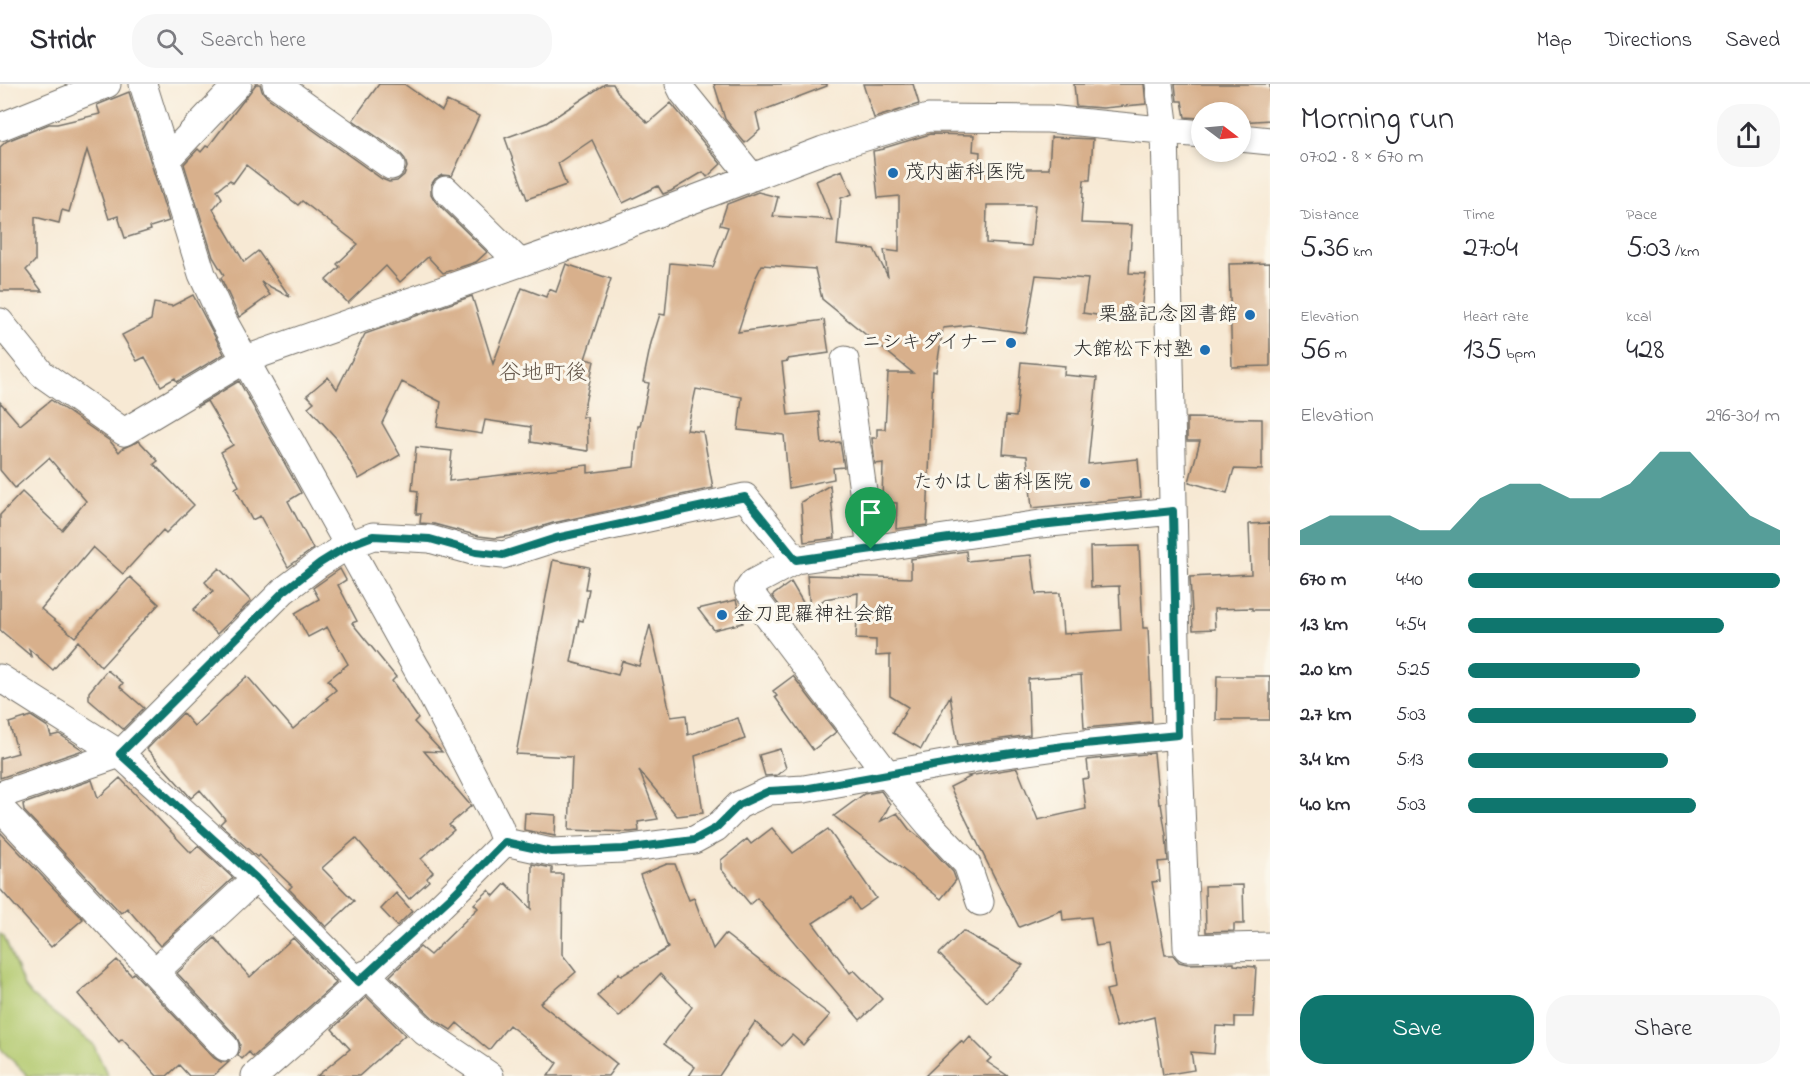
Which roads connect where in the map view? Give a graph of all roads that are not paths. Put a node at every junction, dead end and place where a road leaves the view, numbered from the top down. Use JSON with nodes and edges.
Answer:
{"nodes":[{"id":1,"x":107,"y":84,"type":"edge"},
{"id":2,"x":144,"y":84,"type":"edge"},
{"id":3,"x":238,"y":84,"type":"edge"},
{"id":4,"x":276,"y":84,"type":"edge"},
{"id":5,"x":679,"y":84,"type":"edge"},
{"id":6,"x":1159,"y":84,"type":"edge"},
{"id":7,"x":0,"y":127,"type":"edge"},
{"id":8,"x":1165,"y":130,"type":"junction"},
{"id":9,"x":1191,"y":133,"type":"edge"},
{"id":10,"x":1251,"y":139,"type":"edge"},
{"id":11,"x":1270,"y":141,"type":"edge"},
{"id":12,"x":168,"y":158,"type":"junction"},
{"id":13,"x":391,"y":166,"type":"dead end"},
{"id":14,"x":752,"y":177,"type":"junction"},
{"id":15,"x":446,"y":190,"type":"dead end"},
{"id":16,"x":520,"y":263,"type":"junction"},
{"id":17,"x":0,"y":322,"type":"edge"},
{"id":18,"x":246,"y":359,"type":"junction"},
{"id":19,"x":845,"y":360,"type":"dead end"},
{"id":20,"x":1173,"y":511,"type":"junction"},
{"id":21,"x":349,"y":545,"type":"junction"},
{"id":22,"x":871,"y":549,"type":"junction"},
{"id":23,"x":796,"y":560,"type":"junction"},
{"id":24,"x":0,"y":678,"type":"edge"},
{"id":25,"x":1178,"y":735,"type":"junction"},
{"id":26,"x":120,"y":754,"type":"junction"},
{"id":27,"x":886,"y":774,"type":"junction"},
{"id":28,"x":0,"y":795,"type":"edge"},
{"id":29,"x":0,"y":808,"type":"edge"},
{"id":30,"x":505,"y":842,"type":"junction"},
{"id":31,"x":256,"y":878,"type":"junction"},
{"id":32,"x":980,"y":902,"type":"dead end"},
{"id":33,"x":1270,"y":946,"type":"edge"},
{"id":34,"x":155,"y":972,"type":"junction"},
{"id":35,"x":362,"y":978,"type":"junction"},
{"id":36,"x":225,"y":1047,"type":"dead end"},
{"id":37,"x":255,"y":1076,"type":"edge"},
{"id":38,"x":490,"y":1076,"type":"edge"}],
"edges":[{"from":1,"to":7,"type":"street"},
{"from":2,"to":12,"type":"street"},
{"from":3,"to":12,"type":"street"},
{"from":4,"to":13,"type":"street"},
{"from":5,"to":14,"type":"street"},
{"from":6,"to":8,"type":"street"},
{"from":8,"to":9,"type":"street"},
{"from":8,"to":14,"type":"street"},
{"from":8,"to":20,"type":"street"},
{"from":10,"to":11,"type":"street"},
{"from":12,"to":18,"type":"street"},
{"from":14,"to":16,"type":"street"},
{"from":15,"to":16,"type":"street"},
{"from":16,"to":18,"type":"street"},
{"from":17,"to":18,"type":"street"},
{"from":18,"to":21,"type":"street"},
{"from":19,"to":22,"type":"street"},
{"from":20,"to":22,"type":"street"},
{"from":20,"to":25,"type":"street"},
{"from":21,"to":23,"type":"street"},
{"from":21,"to":26,"type":"street"},
{"from":21,"to":30,"type":"street"},
{"from":22,"to":23,"type":"street"},
{"from":23,"to":27,"type":"street"},
{"from":24,"to":26,"type":"street"},
{"from":25,"to":27,"type":"street"},
{"from":25,"to":33,"type":"street"},
{"from":26,"to":28,"type":"street"},
{"from":26,"to":31,"type":"street"},
{"from":27,"to":30,"type":"street"},
{"from":27,"to":32,"type":"street"},
{"from":29,"to":34,"type":"street"},
{"from":30,"to":35,"type":"street"},
{"from":31,"to":34,"type":"street"},
{"from":31,"to":35,"type":"street"},
{"from":34,"to":36,"type":"street"},
{"from":35,"to":37,"type":"street"},
{"from":35,"to":38,"type":"street"}]}
